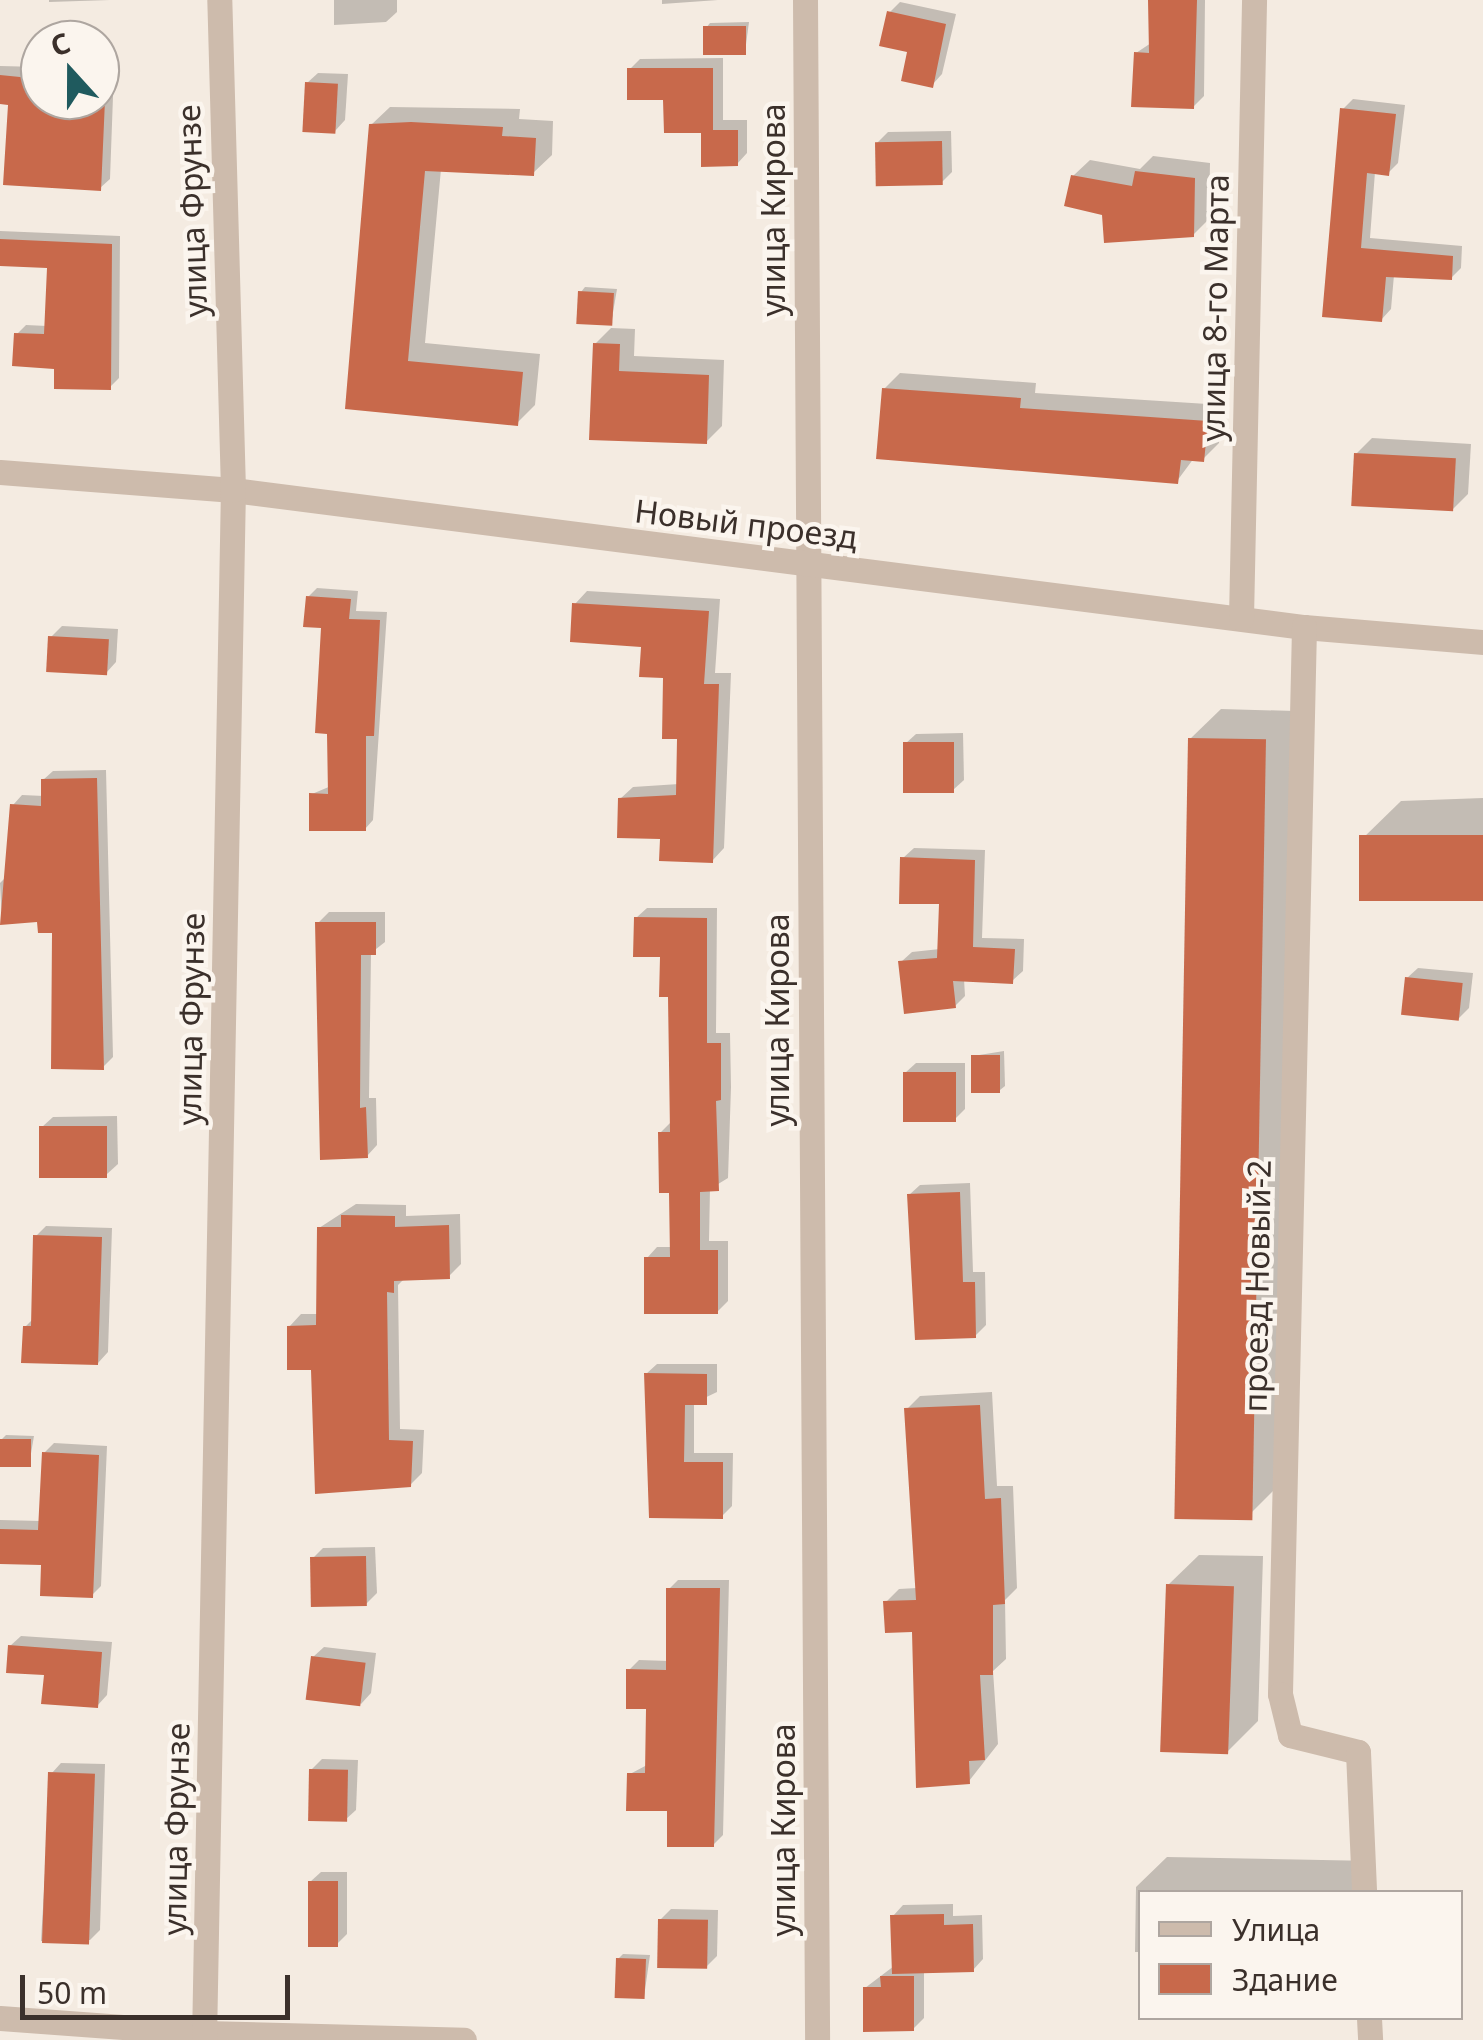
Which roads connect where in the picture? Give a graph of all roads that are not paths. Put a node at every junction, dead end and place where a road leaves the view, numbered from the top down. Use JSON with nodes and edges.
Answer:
{"nodes":[{"id":1,"x":219,"y":0,"type":"edge"},
{"id":2,"x":805,"y":0,"type":"edge"},
{"id":3,"x":1254,"y":0,"type":"edge"},
{"id":4,"x":0,"y":472,"type":"edge"},
{"id":5,"x":233,"y":490,"type":"junction"},
{"id":6,"x":807,"y":566,"type":"junction"},
{"id":7,"x":1241,"y":618,"type":"junction"},
{"id":8,"x":1304,"y":627,"type":"junction"},
{"id":9,"x":1483,"y":642,"type":"edge"},
{"id":10,"x":1364,"y":1890,"type":"edge"},
{"id":11,"x":0,"y":2018,"type":"edge"},
{"id":12,"x":204,"y":2037,"type":"edge"},
{"id":13,"x":464,"y":2040,"type":"edge"},
{"id":14,"x":817,"y":2040,"type":"edge"}],
"edges":[{"from":1,"to":5,"type":"street","name":"улица Фрунзе"},
{"from":2,"to":6,"type":"street","name":"улица Кирова"},
{"from":3,"to":7,"type":"street","name":"улица 8-го Марта"},
{"from":4,"to":5,"type":"street","name":"Новый проезд"},
{"from":5,"to":6,"type":"street","name":"Новый проезд"},
{"from":5,"to":12,"type":"street","name":"улица Фрунзе"},
{"from":6,"to":7,"type":"street","name":"Новый проезд"},
{"from":6,"to":14,"type":"street","name":"улица Кирова"},
{"from":7,"to":8,"type":"street","name":"Новый проезд"},
{"from":8,"to":9,"type":"street","name":"Новый проезд"},
{"from":8,"to":10,"type":"street","name":"проезд Новый-2"},
{"from":11,"to":12,"type":"street"},
{"from":12,"to":13,"type":"street"}]}
